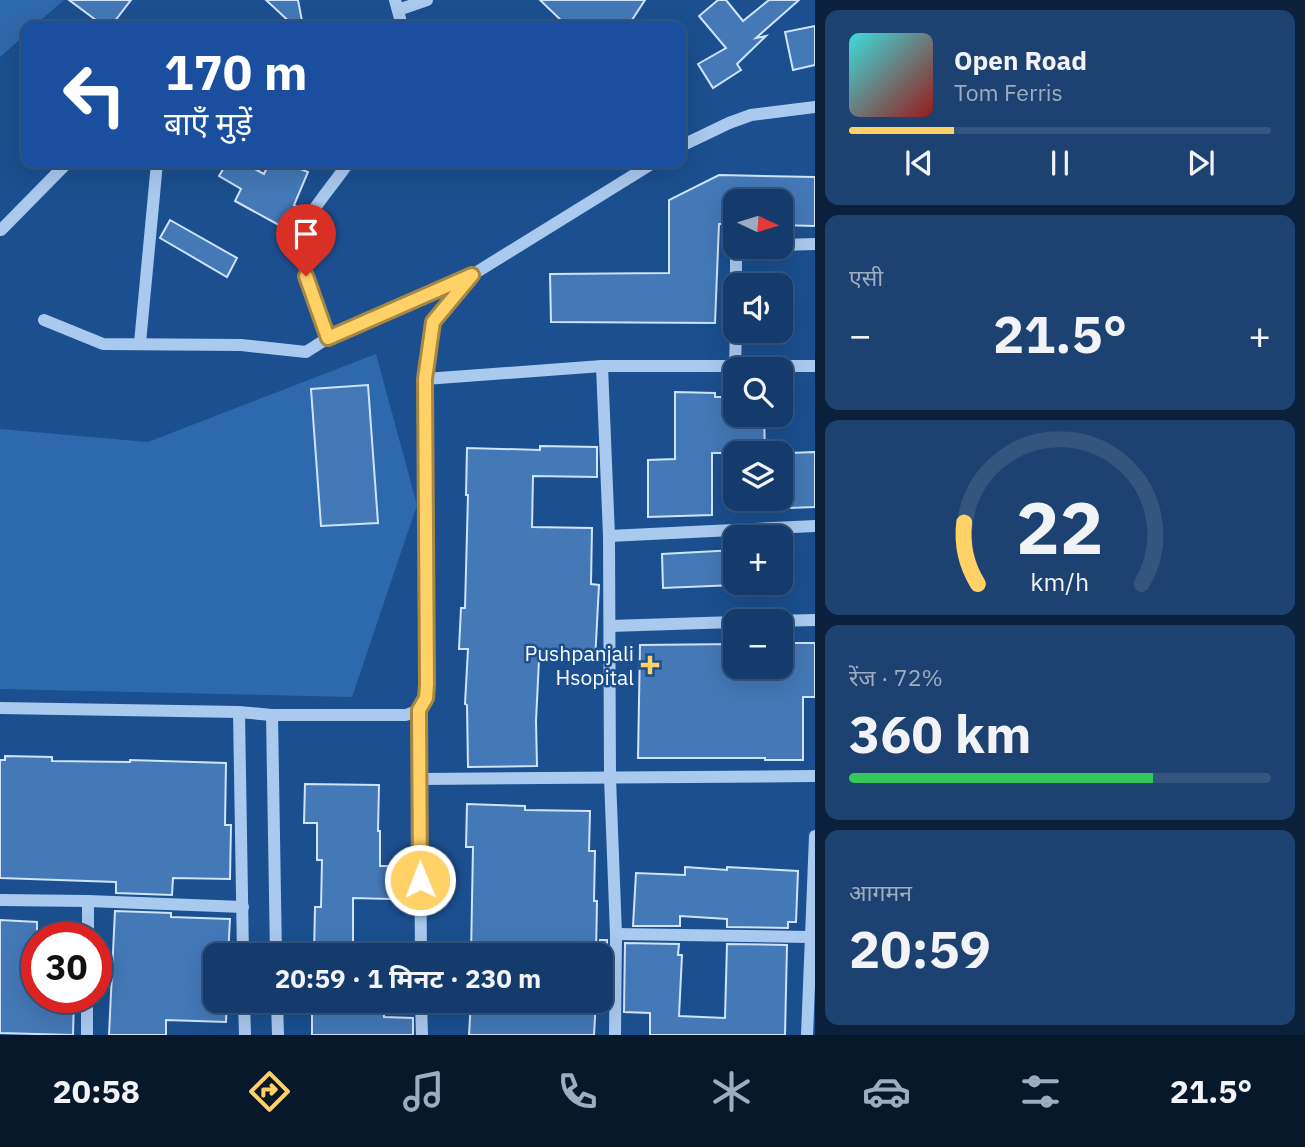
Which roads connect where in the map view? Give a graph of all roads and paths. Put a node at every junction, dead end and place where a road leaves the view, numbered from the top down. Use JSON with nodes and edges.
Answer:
{"nodes":[{"id":1,"x":427,"y":0,"type":"edge"},
{"id":2,"x":397,"y":5,"type":"edge"},
{"id":3,"x":815,"y":107,"type":"edge"},
{"id":4,"x":686,"y":144,"type":"edge"},
{"id":5,"x":62,"y":168,"type":"edge"},
{"id":6,"x":157,"y":168,"type":"edge"},
{"id":7,"x":344,"y":168,"type":"edge"},
{"id":8,"x":645,"y":168,"type":"edge"},
{"id":9,"x":1,"y":230,"type":"edge"},
{"id":10,"x":815,"y":244,"type":"edge"},
{"id":11,"x":793,"y":245,"type":"edge"},
{"id":12,"x":472,"y":275,"type":"junction"},
{"id":13,"x":44,"y":320,"type":"dead end"},
{"id":14,"x":328,"y":338,"type":"junction"},
{"id":15,"x":140,"y":343,"type":"junction"},
{"id":16,"x":602,"y":366,"type":"junction"},
{"id":17,"x":723,"y":366,"type":"edge"},
{"id":18,"x":793,"y":366,"type":"edge"},
{"id":19,"x":815,"y":366,"type":"edge"},
{"id":20,"x":425,"y":379,"type":"junction"},
{"id":21,"x":815,"y":526,"type":"edge"},
{"id":22,"x":609,"y":536,"type":"junction"},
{"id":23,"x":815,"y":620,"type":"edge"},
{"id":24,"x":793,"y":621,"type":"edge"},
{"id":25,"x":723,"y":622,"type":"edge"},
{"id":26,"x":610,"y":626,"type":"junction"},
{"id":27,"x":0,"y":708,"type":"edge"},
{"id":28,"x":419,"y":710,"type":"junction"},
{"id":29,"x":239,"y":712,"type":"junction"},
{"id":30,"x":272,"y":715,"type":"junction"},
{"id":31,"x":815,"y":776,"type":"edge"},
{"id":32,"x":610,"y":778,"type":"junction"},
{"id":33,"x":419,"y":779,"type":"junction"},
{"id":34,"x":815,"y":836,"type":"edge"},
{"id":35,"x":0,"y":900,"type":"edge"},
{"id":36,"x":88,"y":901,"type":"junction"},
{"id":37,"x":243,"y":907,"type":"junction"},
{"id":38,"x":88,"y":922,"type":"edge"},
{"id":39,"x":616,"y":934,"type":"junction"},
{"id":40,"x":810,"y":937,"type":"junction"},
{"id":41,"x":243,"y":943,"type":"edge"},
{"id":42,"x":276,"y":943,"type":"edge"},
{"id":43,"x":421,"y":943,"type":"edge"},
{"id":44,"x":87,"y":1013,"type":"edge"},
{"id":45,"x":244,"y":1013,"type":"edge"},
{"id":46,"x":277,"y":1013,"type":"edge"},
{"id":47,"x":421,"y":1013,"type":"edge"},
{"id":48,"x":87,"y":1035,"type":"edge"},
{"id":49,"x":245,"y":1035,"type":"edge"},
{"id":50,"x":278,"y":1035,"type":"edge"},
{"id":51,"x":422,"y":1035,"type":"edge"},
{"id":52,"x":615,"y":1035,"type":"edge"},
{"id":53,"x":807,"y":1035,"type":"edge"}],
"edges":[{"from":1,"to":2,"type":"street"},
{"from":3,"to":4,"type":"street"},
{"from":5,"to":9,"type":"street"},
{"from":6,"to":15,"type":"street"},
{"from":7,"to":14,"type":"street"},
{"from":8,"to":12,"type":"street"},
{"from":10,"to":11,"type":"street"},
{"from":12,"to":14,"type":"street"},
{"from":12,"to":20,"type":"street"},
{"from":13,"to":15,"type":"street"},
{"from":14,"to":15,"type":"street"},
{"from":16,"to":17,"type":"street"},
{"from":16,"to":20,"type":"street"},
{"from":16,"to":22,"type":"street"},
{"from":18,"to":19,"type":"street"},
{"from":20,"to":28,"type":"street"},
{"from":21,"to":22,"type":"street"},
{"from":22,"to":26,"type":"street"},
{"from":23,"to":24,"type":"street"},
{"from":25,"to":26,"type":"street"},
{"from":26,"to":32,"type":"street"},
{"from":27,"to":29,"type":"street"},
{"from":28,"to":30,"type":"street"},
{"from":28,"to":33,"type":"street"},
{"from":29,"to":30,"type":"street"},
{"from":29,"to":37,"type":"street"},
{"from":30,"to":42,"type":"street"},
{"from":31,"to":32,"type":"street"},
{"from":32,"to":33,"type":"street"},
{"from":32,"to":39,"type":"street"},
{"from":33,"to":43,"type":"street"},
{"from":34,"to":40,"type":"street"},
{"from":35,"to":36,"type":"street"},
{"from":36,"to":37,"type":"street"},
{"from":36,"to":38,"type":"street"},
{"from":37,"to":41,"type":"street"},
{"from":39,"to":40,"type":"street"},
{"from":39,"to":52,"type":"street"},
{"from":40,"to":53,"type":"street"},
{"from":44,"to":48,"type":"street"},
{"from":45,"to":49,"type":"street"},
{"from":46,"to":50,"type":"street"},
{"from":47,"to":51,"type":"street"}]}
